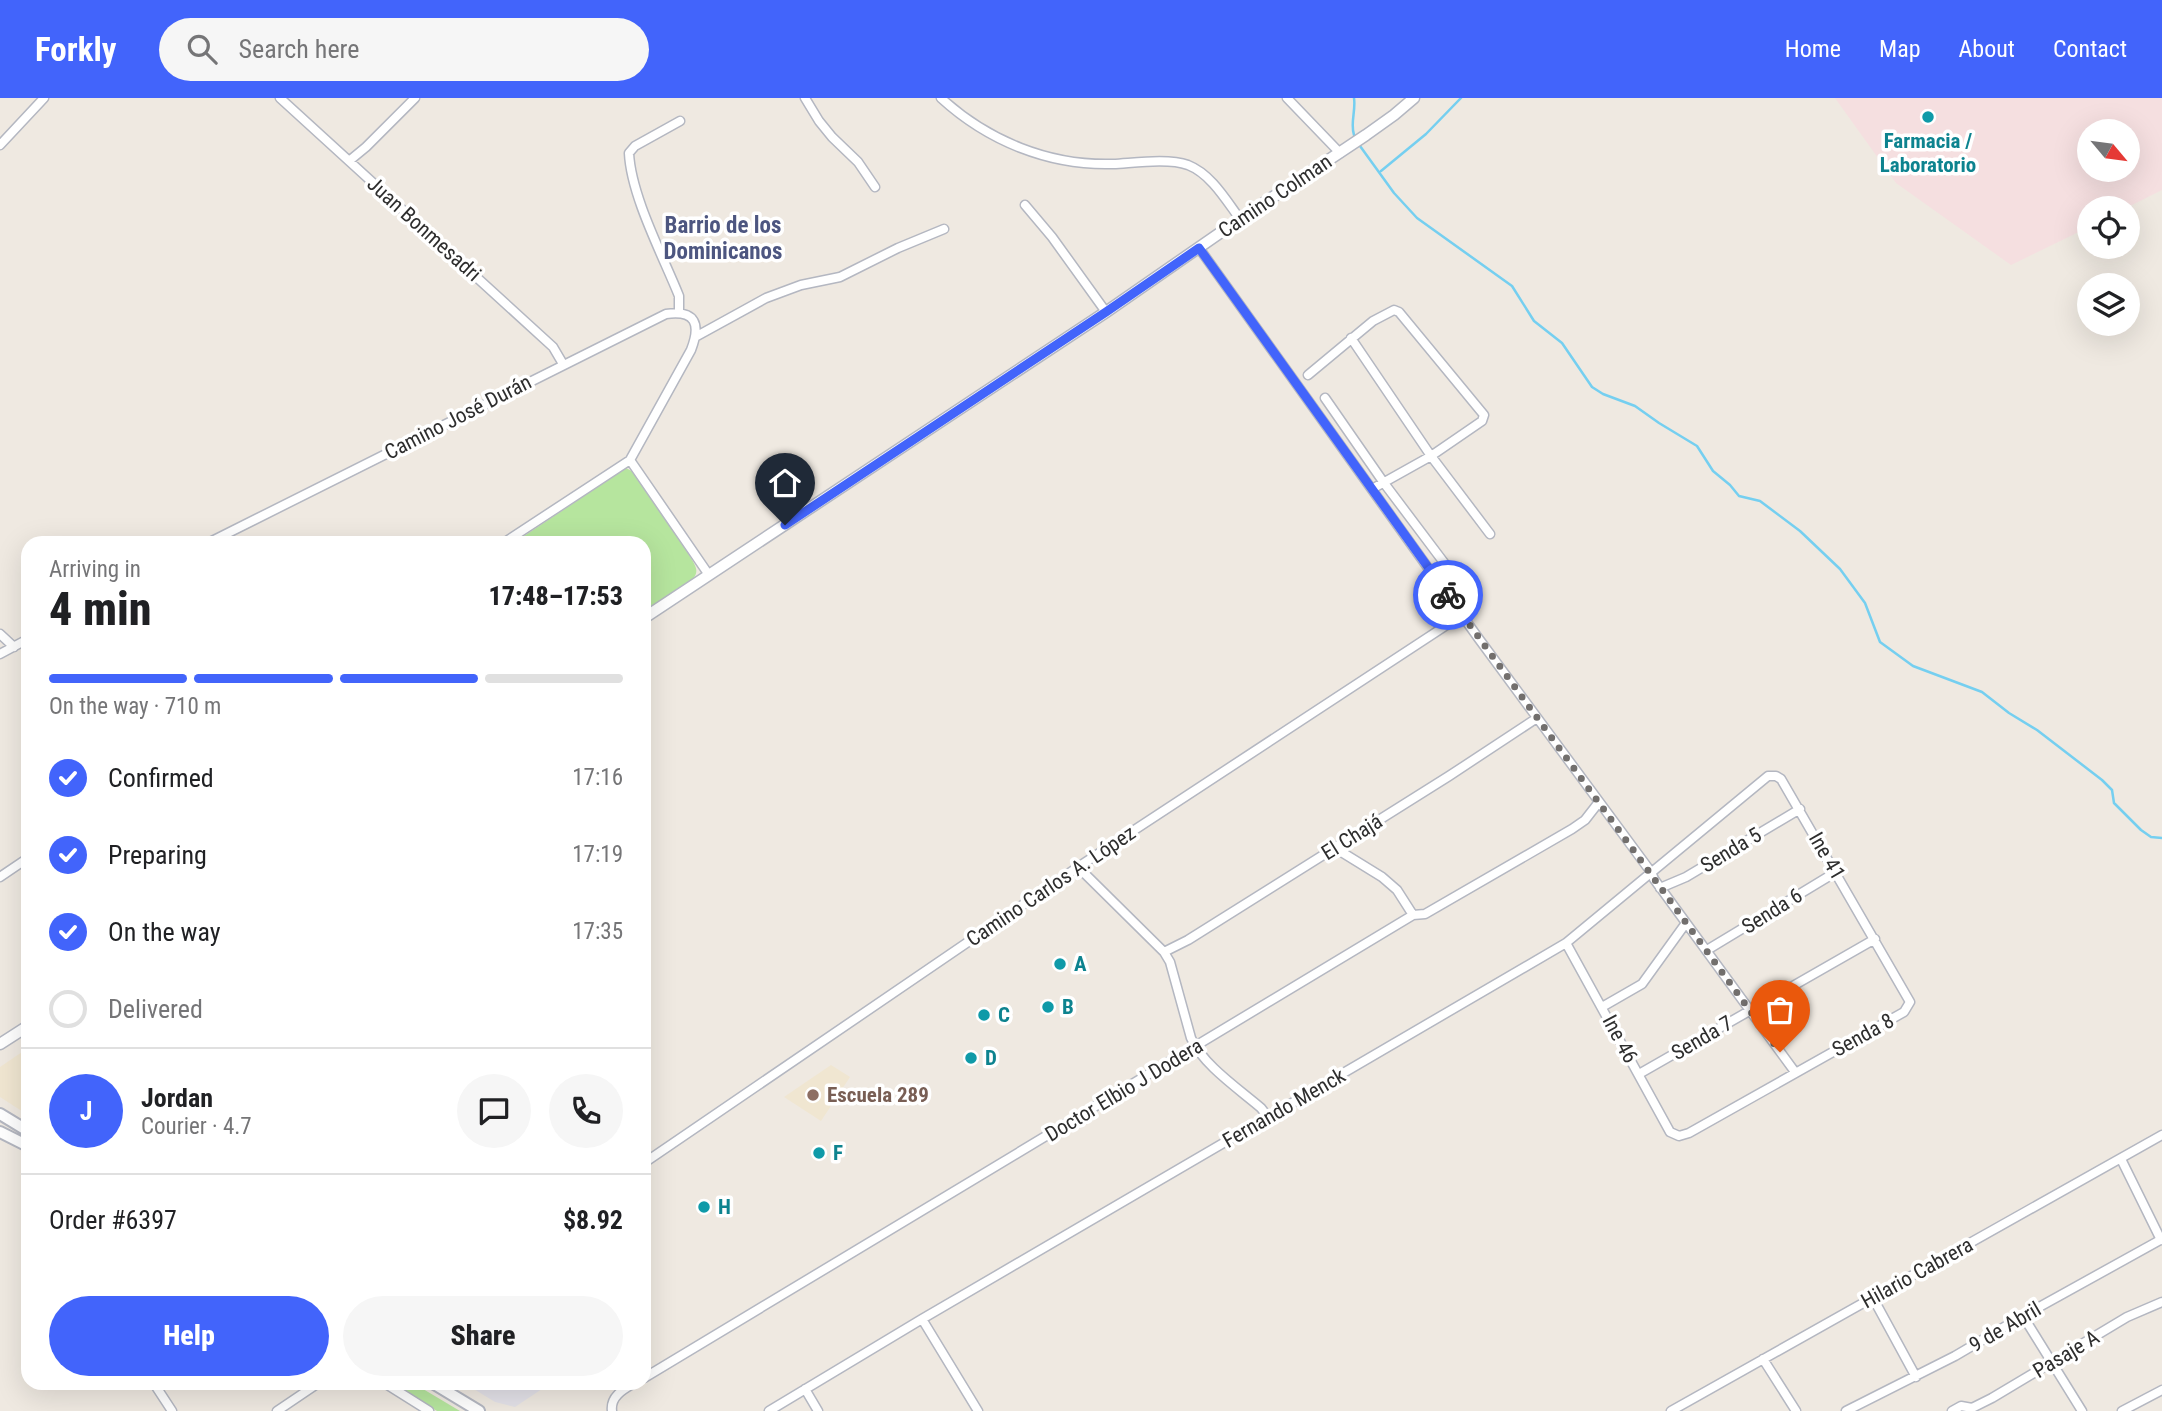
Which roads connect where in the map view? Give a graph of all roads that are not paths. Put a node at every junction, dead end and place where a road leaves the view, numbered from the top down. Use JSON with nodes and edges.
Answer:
{"nodes":[{"id":1,"x":44,"y":98,"type":"edge"},
{"id":2,"x":280,"y":98,"type":"edge"},
{"id":3,"x":415,"y":98,"type":"edge"},
{"id":4,"x":805,"y":98,"type":"edge"},
{"id":5,"x":1287,"y":98,"type":"edge"},
{"id":6,"x":1414,"y":98,"type":"edge"},
{"id":7,"x":942,"y":99,"type":"edge"},
{"id":8,"x":680,"y":121,"type":"dead end"},
{"id":9,"x":0,"y":145,"type":"edge"},
{"id":10,"x":1340,"y":153,"type":"junction"},
{"id":11,"x":349,"y":161,"type":"junction"},
{"id":12,"x":875,"y":187,"type":"dead end"},
{"id":13,"x":1025,"y":205,"type":"dead end"},
{"id":14,"x":1240,"y":219,"type":"junction"},
{"id":15,"x":944,"y":229,"type":"dead end"},
{"id":16,"x":1199,"y":248,"type":"junction"},
{"id":17,"x":679,"y":312,"type":"junction"},
{"id":18,"x":1106,"y":312,"type":"junction"},
{"id":19,"x":696,"y":335,"type":"junction"},
{"id":20,"x":1352,"y":338,"type":"junction"},
{"id":21,"x":563,"y":365,"type":"junction"},
{"id":22,"x":1308,"y":375,"type":"dead end"},
{"id":23,"x":1325,"y":398,"type":"dead end"},
{"id":24,"x":1431,"y":456,"type":"junction"},
{"id":25,"x":630,"y":460,"type":"junction"},
{"id":26,"x":1384,"y":483,"type":"junction"},
{"id":27,"x":1372,"y":489,"type":"junction"},
{"id":28,"x":1490,"y":534,"type":"dead end"},
{"id":29,"x":222,"y":536,"type":"edge"},
{"id":30,"x":514,"y":536,"type":"edge"},
{"id":31,"x":1445,"y":564,"type":"dead end"},
{"id":32,"x":709,"y":575,"type":"junction"},
{"id":33,"x":651,"y":613,"type":"edge"},
{"id":34,"x":1462,"y":615,"type":"junction"},
{"id":35,"x":0,"y":634,"type":"edge"},
{"id":36,"x":21,"y":643,"type":"edge"},
{"id":37,"x":14,"y":647,"type":"junction"},
{"id":38,"x":0,"y":654,"type":"edge"},
{"id":39,"x":1537,"y":718,"type":"junction"},
{"id":40,"x":1776,"y":776,"type":"joint"},
{"id":41,"x":1600,"y":802,"type":"junction"},
{"id":42,"x":1800,"y":809,"type":"junction"},
{"id":43,"x":1335,"y":848,"type":"junction"},
{"id":44,"x":21,"y":863,"type":"edge"},
{"id":45,"x":1078,"y":867,"type":"junction"},
{"id":46,"x":1651,"y":872,"type":"junction"},
{"id":47,"x":1836,"y":872,"type":"junction"},
{"id":48,"x":0,"y":877,"type":"edge"},
{"id":49,"x":1660,"y":888,"type":"junction"},
{"id":50,"x":1413,"y":915,"type":"junction"},
{"id":51,"x":1686,"y":923,"type":"junction"},
{"id":52,"x":1875,"y":939,"type":"junction"},
{"id":53,"x":1566,"y":943,"type":"junction"},
{"id":54,"x":1707,"y":950,"type":"junction"},
{"id":55,"x":1164,"y":952,"type":"junction"},
{"id":56,"x":1602,"y":1007,"type":"junction"},
{"id":57,"x":1751,"y":1011,"type":"junction"},
{"id":58,"x":21,"y":1030,"type":"edge"},
{"id":59,"x":0,"y":1044,"type":"edge"},
{"id":60,"x":1196,"y":1047,"type":"junction"},
{"id":61,"x":1795,"y":1073,"type":"junction"},
{"id":62,"x":1639,"y":1074,"type":"junction"},
{"id":63,"x":2,"y":1116,"type":"edge"},
{"id":64,"x":1268,"y":1117,"type":"junction"},
{"id":65,"x":21,"y":1127,"type":"edge"},
{"id":66,"x":0,"y":1132,"type":"edge"},
{"id":67,"x":1674,"y":1135,"type":"joint"},
{"id":68,"x":2162,"y":1135,"type":"edge"},
{"id":69,"x":21,"y":1142,"type":"edge"},
{"id":70,"x":651,"y":1158,"type":"edge"},
{"id":71,"x":2121,"y":1159,"type":"junction"},
{"id":72,"x":2162,"y":1240,"type":"edge"},
{"id":73,"x":1873,"y":1298,"type":"junction"},
{"id":74,"x":2162,"y":1302,"type":"edge"},
{"id":75,"x":2023,"y":1316,"type":"junction"},
{"id":76,"x":922,"y":1319,"type":"junction"},
{"id":77,"x":1763,"y":1359,"type":"junction"},
{"id":78,"x":2052,"y":1362,"type":"junction"},
{"id":79,"x":651,"y":1374,"type":"edge"},
{"id":80,"x":1916,"y":1377,"type":"junction"},
{"id":81,"x":805,"y":1389,"type":"junction"},
{"id":82,"x":158,"y":1390,"type":"edge"},
{"id":83,"x":308,"y":1390,"type":"edge"},
{"id":84,"x":396,"y":1390,"type":"edge"},
{"id":85,"x":444,"y":1390,"type":"edge"},
{"id":86,"x":625,"y":1390,"type":"edge"},
{"id":87,"x":2162,"y":1390,"type":"edge"},
{"id":88,"x":1971,"y":1410,"type":"edge"},
{"id":89,"x":172,"y":1411,"type":"edge"},
{"id":90,"x":277,"y":1411,"type":"edge"},
{"id":91,"x":429,"y":1411,"type":"edge"},
{"id":92,"x":479,"y":1411,"type":"edge"},
{"id":93,"x":612,"y":1411,"type":"edge"},
{"id":94,"x":769,"y":1411,"type":"edge"},
{"id":95,"x":818,"y":1411,"type":"edge"},
{"id":96,"x":978,"y":1411,"type":"edge"},
{"id":97,"x":1671,"y":1411,"type":"edge"},
{"id":98,"x":1796,"y":1411,"type":"edge"},
{"id":99,"x":1846,"y":1411,"type":"edge"},
{"id":100,"x":1952,"y":1411,"type":"edge"},
{"id":101,"x":2082,"y":1411,"type":"edge"},
{"id":102,"x":2122,"y":1411,"type":"edge"}],
"edges":[{"from":1,"to":9,"type":"street"},
{"from":2,"to":11,"type":"street","name":"Juan Bonmesadri"},
{"from":3,"to":11,"type":"street"},
{"from":4,"to":12,"type":"street"},
{"from":5,"to":10,"type":"street"},
{"from":6,"to":10,"type":"street","name":"Camino Colman"},
{"from":7,"to":14,"type":"street"},
{"from":8,"to":17,"type":"street"},
{"from":10,"to":14,"type":"street","name":"Camino Colman"},
{"from":11,"to":21,"type":"street","name":"Juan Bonmesadri"},
{"from":13,"to":18,"type":"street"},
{"from":14,"to":16,"type":"street","name":"Camino Colman"},
{"from":15,"to":19,"type":"street"},
{"from":16,"to":18,"type":"street","name":"Camino Colman"},
{"from":16,"to":27,"type":"street"},
{"from":17,"to":19,"type":"street"},
{"from":17,"to":21,"type":"street","name":"Camino José Durán"},
{"from":18,"to":32,"type":"street","name":"Camino Colman"},
{"from":19,"to":25,"type":"street"},
{"from":20,"to":22,"type":"street"},
{"from":20,"to":24,"type":"street"},
{"from":20,"to":24,"type":"street"},
{"from":21,"to":29,"type":"street","name":"Camino José Durán"},
{"from":23,"to":26,"type":"street"},
{"from":24,"to":26,"type":"street"},
{"from":24,"to":28,"type":"street"},
{"from":25,"to":30,"type":"street"},
{"from":25,"to":32,"type":"street"},
{"from":26,"to":27,"type":"street"},
{"from":26,"to":31,"type":"street"},
{"from":27,"to":34,"type":"street"},
{"from":32,"to":33,"type":"street","name":"Camino Colman"},
{"from":34,"to":39,"type":"street"},
{"from":34,"to":45,"type":"street","name":"Camino Carlos A. López"},
{"from":35,"to":37,"type":"street"},
{"from":36,"to":37,"type":"street"},
{"from":37,"to":38,"type":"street"},
{"from":39,"to":41,"type":"street"},
{"from":39,"to":43,"type":"street","name":"El Chajá"},
{"from":40,"to":42,"type":"street","name":"Ine 41"},
{"from":40,"to":46,"type":"street","name":"Fernando Menck"},
{"from":41,"to":46,"type":"street"},
{"from":41,"to":50,"type":"street","name":"Doctor Elbio J Dodera"},
{"from":42,"to":47,"type":"street","name":"Ine 41"},
{"from":42,"to":49,"type":"street","name":"Senda 5"},
{"from":43,"to":50,"type":"street"},
{"from":43,"to":55,"type":"street","name":"El Chajá"},
{"from":44,"to":48,"type":"street"},
{"from":45,"to":55,"type":"street"},
{"from":45,"to":70,"type":"street","name":"Camino Carlos A. López"},
{"from":46,"to":49,"type":"street"},
{"from":46,"to":53,"type":"street","name":"Fernando Menck"},
{"from":47,"to":52,"type":"street","name":"Ine 41"},
{"from":47,"to":54,"type":"street","name":"Senda 6"},
{"from":49,"to":51,"type":"street"},
{"from":50,"to":60,"type":"street","name":"Doctor Elbio J Dodera"},
{"from":51,"to":54,"type":"street"},
{"from":51,"to":56,"type":"street"},
{"from":52,"to":57,"type":"street","name":"Senda 7"},
{"from":52,"to":61,"type":"street","name":"Senda 8"},
{"from":53,"to":56,"type":"street","name":"Ine 46"},
{"from":53,"to":64,"type":"street","name":"Fernando Menck"},
{"from":54,"to":57,"type":"street"},
{"from":55,"to":60,"type":"street"},
{"from":56,"to":62,"type":"street","name":"Ine 46"},
{"from":57,"to":61,"type":"street"},
{"from":57,"to":62,"type":"street","name":"Senda 7"},
{"from":58,"to":59,"type":"street"},
{"from":60,"to":64,"type":"street"},
{"from":60,"to":79,"type":"street","name":"Doctor Elbio J Dodera"},
{"from":61,"to":67,"type":"street","name":"Senda 8"},
{"from":62,"to":67,"type":"street","name":"Ine 46"},
{"from":63,"to":65,"type":"main road"},
{"from":64,"to":76,"type":"street","name":"Fernando Menck"},
{"from":66,"to":69,"type":"main road"},
{"from":68,"to":71,"type":"street","name":"Hilario Cabrera"},
{"from":71,"to":72,"type":"street"},
{"from":71,"to":73,"type":"street","name":"Hilario Cabrera"},
{"from":72,"to":75,"type":"street","name":"9 de Abril"},
{"from":73,"to":77,"type":"street","name":"Hilario Cabrera"},
{"from":73,"to":80,"type":"street"},
{"from":74,"to":78,"type":"street","name":"Pasaje A"},
{"from":75,"to":78,"type":"street"},
{"from":75,"to":80,"type":"street","name":"9 de Abril"},
{"from":76,"to":81,"type":"street","name":"Fernando Menck"},
{"from":76,"to":96,"type":"street"},
{"from":77,"to":97,"type":"street","name":"Hilario Cabrera"},
{"from":77,"to":98,"type":"street"},
{"from":78,"to":88,"type":"street","name":"Pasaje A"},
{"from":78,"to":101,"type":"street"},
{"from":80,"to":99,"type":"street","name":"9 de Abril"},
{"from":81,"to":94,"type":"street","name":"Fernando Menck"},
{"from":81,"to":95,"type":"street"},
{"from":82,"to":89,"type":"street"},
{"from":83,"to":90,"type":"street"},
{"from":84,"to":91,"type":"street"},
{"from":85,"to":92,"type":"main road"},
{"from":86,"to":93,"type":"street"},
{"from":87,"to":102,"type":"street"},
{"from":88,"to":100,"type":"street","name":"Pasaje A"}]}
